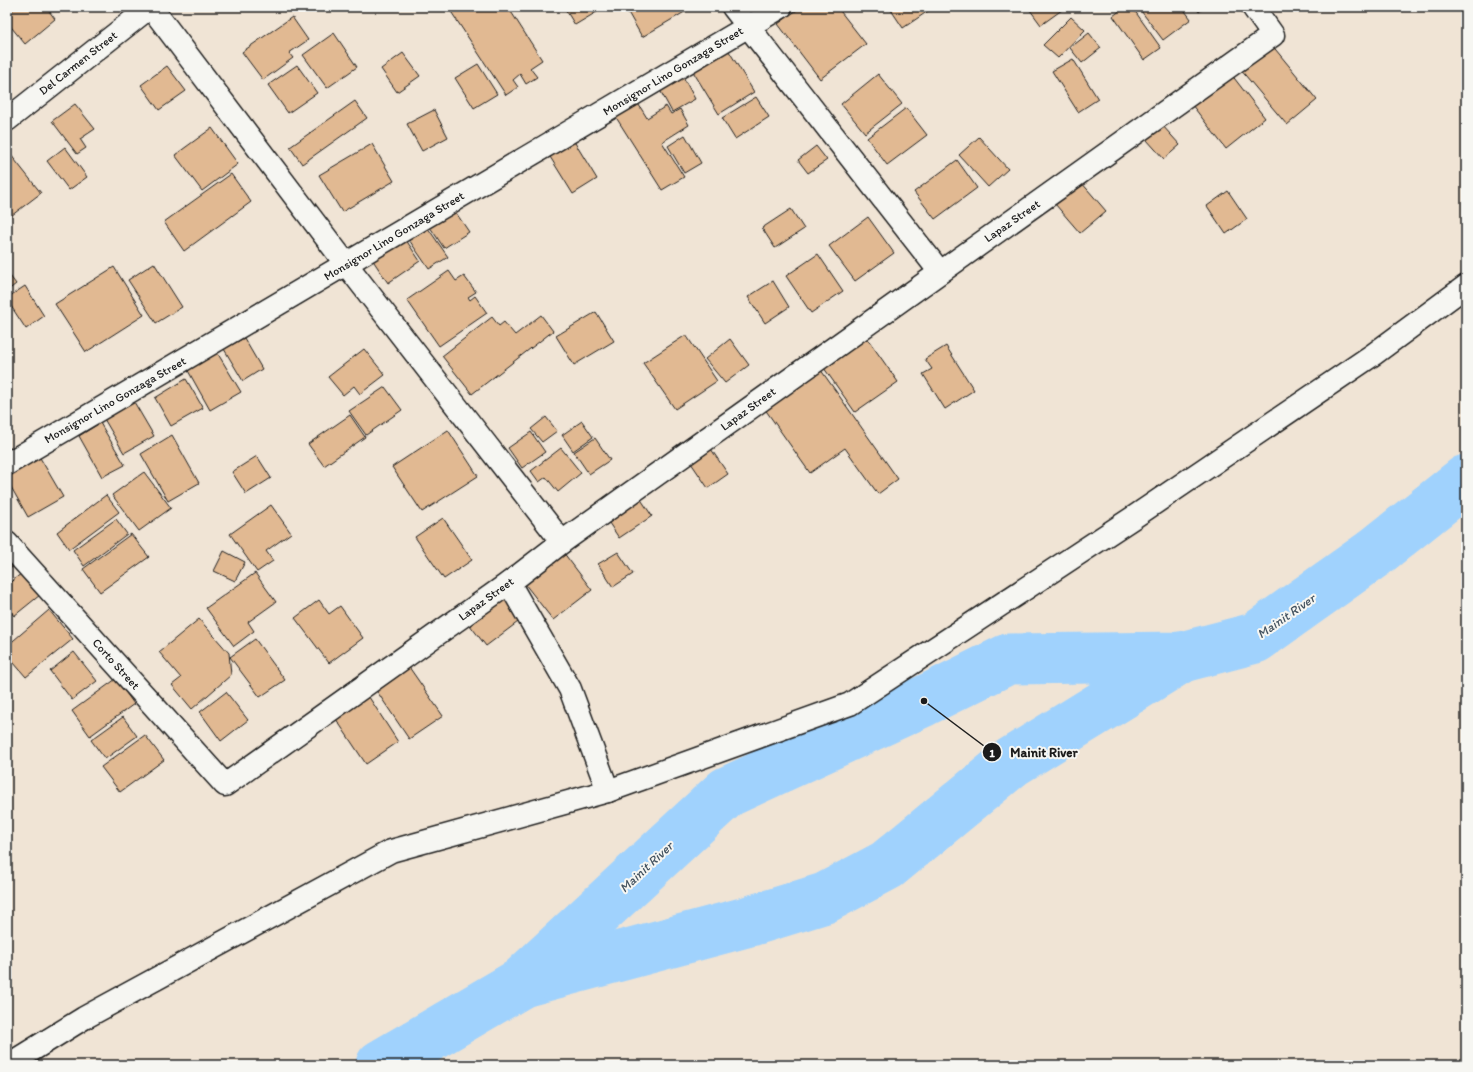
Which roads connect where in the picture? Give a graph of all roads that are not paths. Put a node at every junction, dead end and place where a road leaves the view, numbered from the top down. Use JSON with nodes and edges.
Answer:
{"nodes":[{"id":1,"x":150,"y":7,"type":"edge"},
{"id":2,"x":733,"y":7,"type":"edge"},
{"id":3,"x":781,"y":7,"type":"edge"},
{"id":4,"x":1253,"y":7,"type":"edge"},
{"id":5,"x":749,"y":27,"type":"junction"},
{"id":6,"x":7,"y":120,"type":"edge"},
{"id":7,"x":346,"y":264,"type":"junction"},
{"id":8,"x":940,"y":272,"type":"junction"},
{"id":9,"x":1466,"y":286,"type":"edge"},
{"id":10,"x":7,"y":464,"type":"edge"},
{"id":11,"x":562,"y":542,"type":"junction"},
{"id":12,"x":7,"y":543,"type":"edge"},
{"id":13,"x":509,"y":583,"type":"junction"},
{"id":14,"x":225,"y":785,"type":"joint"},
{"id":15,"x":608,"y":791,"type":"junction"},
{"id":16,"x":8,"y":1065,"type":"edge"}],
"edges":[{"from":1,"to":6,"type":"street","name":"Del Carmen Street"},
{"from":1,"to":7,"type":"street"},
{"from":2,"to":5,"type":"street"},
{"from":3,"to":5,"type":"street","name":"Monsignor Lino Gonzaga Street"},
{"from":4,"to":8,"type":"street","name":"Lapaz Street"},
{"from":5,"to":7,"type":"street","name":"Monsignor Lino Gonzaga Street"},
{"from":5,"to":8,"type":"street"},
{"from":7,"to":10,"type":"street","name":"Monsignor Lino Gonzaga Street"},
{"from":7,"to":11,"type":"street"},
{"from":8,"to":11,"type":"street","name":"Lapaz Street"},
{"from":9,"to":15,"type":"street"},
{"from":11,"to":13,"type":"street","name":"Lapaz Street"},
{"from":12,"to":14,"type":"street","name":"Corto Street"},
{"from":13,"to":14,"type":"street","name":"Lapaz Street"},
{"from":13,"to":15,"type":"street"},
{"from":15,"to":16,"type":"street"}]}
